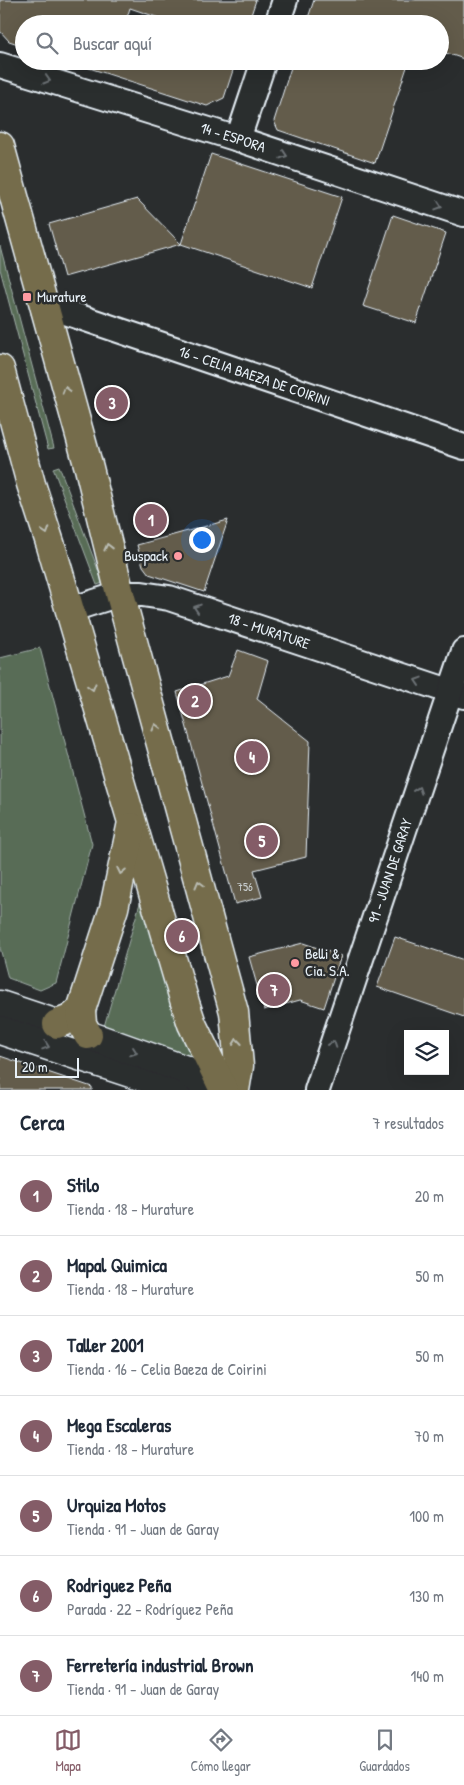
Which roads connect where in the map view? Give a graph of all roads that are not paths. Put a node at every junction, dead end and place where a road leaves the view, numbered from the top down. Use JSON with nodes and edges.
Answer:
{"nodes":[{"id":1,"x":285,"y":0,"type":"edge"},
{"id":2,"x":280,"y":15,"type":"edge"},
{"id":3,"x":0,"y":65,"type":"edge"},
{"id":4,"x":15,"y":70,"type":"edge"},
{"id":5,"x":16,"y":70,"type":"edge"},
{"id":6,"x":261,"y":70,"type":"edge"},
{"id":7,"x":238,"y":139,"type":"junction"},
{"id":8,"x":0,"y":146,"type":"edge"},
{"id":9,"x":464,"y":214,"type":"edge"},
{"id":10,"x":44,"y":310,"type":"junction"},
{"id":11,"x":0,"y":369,"type":"edge"},
{"id":12,"x":464,"y":448,"type":"edge"},
{"id":13,"x":120,"y":594,"type":"junction"},
{"id":14,"x":69,"y":610,"type":"junction"},
{"id":15,"x":464,"y":651,"type":"edge"},
{"id":16,"x":457,"y":694,"type":"edge"},
{"id":17,"x":131,"y":823,"type":"junction"},
{"id":18,"x":0,"y":1005,"type":"edge"},
{"id":19,"x":81,"y":1010,"type":"junction"},
{"id":20,"x":0,"y":1030,"type":"edge"},
{"id":21,"x":182,"y":1090,"type":"edge"},
{"id":22,"x":211,"y":1090,"type":"edge"},
{"id":23,"x":225,"y":1090,"type":"edge"},
{"id":24,"x":235,"y":1090,"type":"edge"},
{"id":25,"x":317,"y":1090,"type":"edge"}],
"edges":[{"from":1,"to":2,"type":"street"},
{"from":3,"to":4,"type":"street","name":"14 - ESPORA","one_way":true},
{"from":5,"to":7,"type":"street","name":"14 - ESPORA","one_way":true},
{"from":6,"to":7,"type":"street"},
{"from":7,"to":9,"type":"street","name":"14 - ESPORA","one_way":true},
{"from":8,"to":10,"type":"main road"},
{"from":10,"to":12,"type":"street","name":"16 - CELIA BAEZA DE COIRINI"},
{"from":13,"to":10,"type":"main road","one_way":true},
{"from":11,"to":14,"type":"main road","one_way":true},
{"from":13,"to":14,"type":"street","name":"18 - MURATURE"},
{"from":16,"to":13,"type":"street","name":"18 - MURATURE","one_way":true},
{"from":24,"to":13,"type":"main road","one_way":true},
{"from":14,"to":17,"type":"main road","one_way":true},
{"from":15,"to":16,"type":"street","name":"91 - JUAN DE GARAY"},
{"from":25,"to":16,"type":"street","name":"91 - JUAN DE GARAY","one_way":true},
{"from":17,"to":19,"type":"main road","one_way":true},
{"from":17,"to":23,"type":"main road"},
{"from":18,"to":19,"type":"main road"},
{"from":19,"to":22,"type":"main road","one_way":true},
{"from":20,"to":21,"type":"main road","one_way":true}]}
